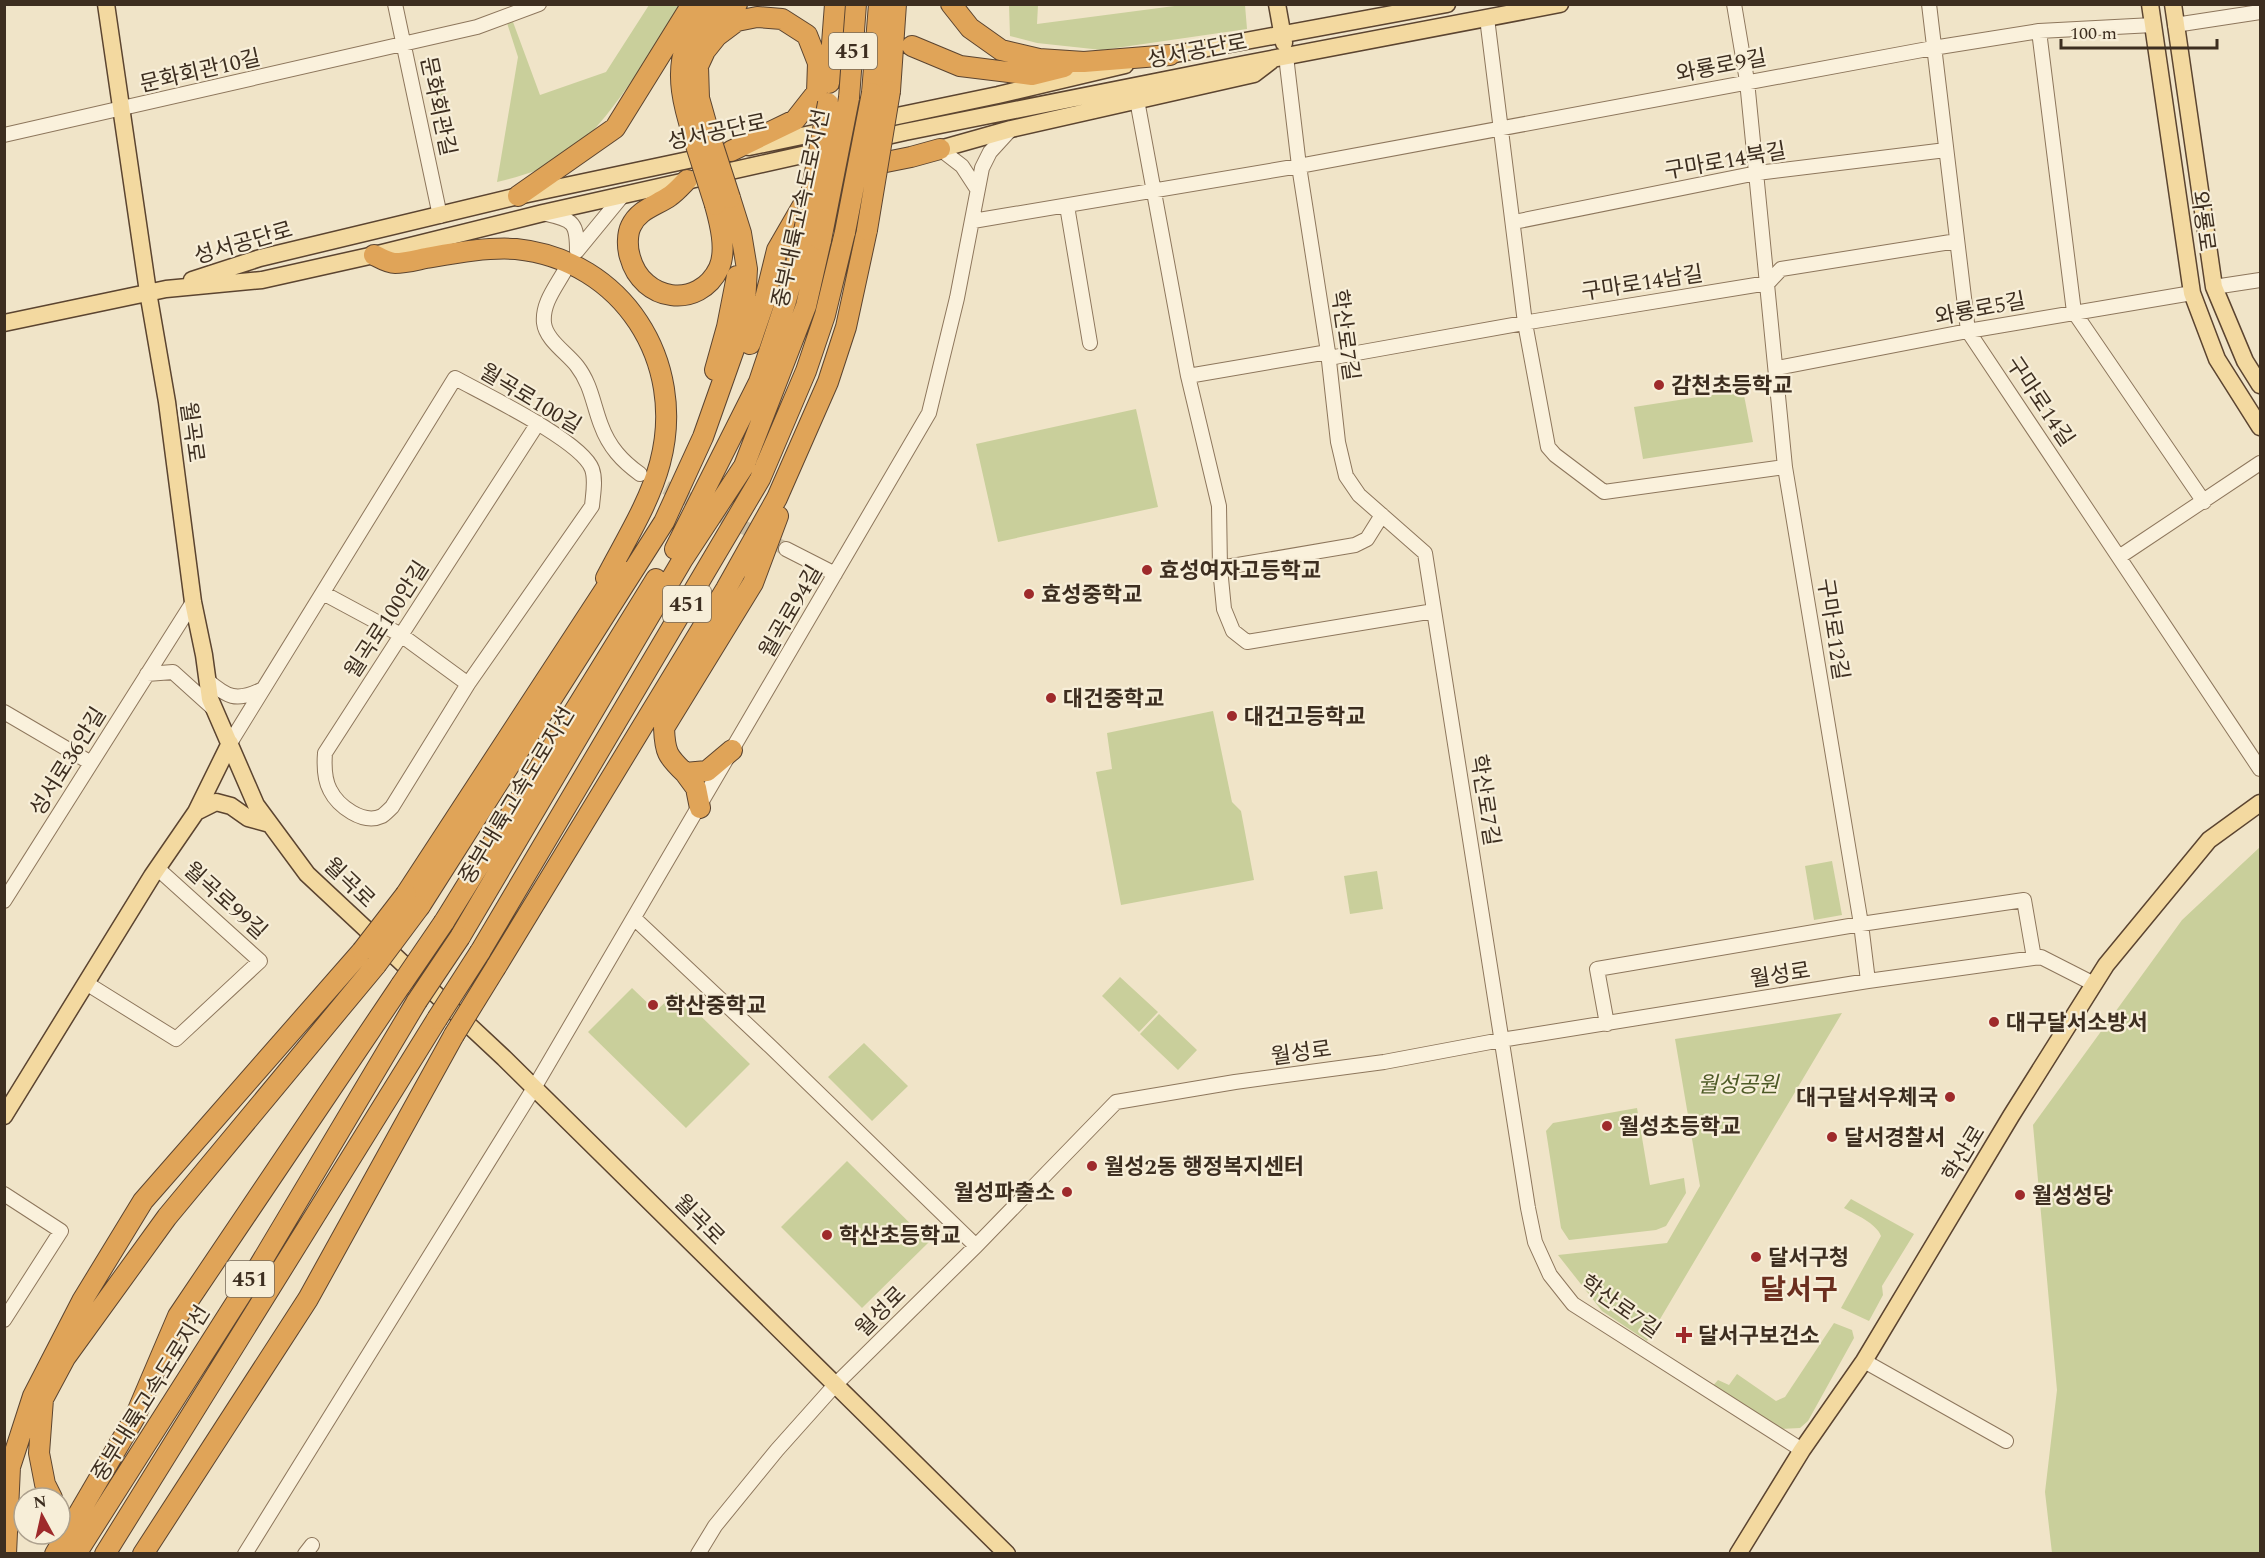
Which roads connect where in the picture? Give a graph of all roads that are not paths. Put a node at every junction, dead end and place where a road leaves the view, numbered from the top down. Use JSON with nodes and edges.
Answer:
{"nodes":[{"id":1,"x":106,"y":4,"type":"edge"},
{"id":2,"x":395,"y":4,"type":"edge"},
{"id":3,"x":539,"y":4,"type":"edge"},
{"id":4,"x":692,"y":4,"type":"edge"},
{"id":5,"x":710,"y":4,"type":"edge"},
{"id":6,"x":737,"y":4,"type":"edge"},
{"id":7,"x":856,"y":4,"type":"edge"},
{"id":8,"x":879,"y":4,"type":"edge"},
{"id":9,"x":896,"y":4,"type":"edge"},
{"id":10,"x":951,"y":4,"type":"edge"},
{"id":11,"x":1277,"y":4,"type":"edge"},
{"id":12,"x":1447,"y":4,"type":"edge"},
{"id":13,"x":1560,"y":4,"type":"edge"},
{"id":14,"x":1734,"y":4,"type":"edge"},
{"id":15,"x":1929,"y":4,"type":"edge"},
{"id":16,"x":2150,"y":4,"type":"edge"},
{"id":17,"x":2173,"y":4,"type":"edge"},
{"id":18,"x":827,"y":5,"type":"edge"},
{"id":19,"x":511,"y":10,"type":"edge"},
{"id":20,"x":2260,"y":12,"type":"edge"},
{"id":21,"x":1487,"y":18,"type":"junction"},
{"id":22,"x":2153,"y":25,"type":"junction"},
{"id":23,"x":2175,"y":26,"type":"junction"},
{"id":24,"x":2039,"y":31,"type":"junction"},
{"id":25,"x":1282,"y":34,"type":"junction"},
{"id":26,"x":404,"y":45,"type":"junction"},
{"id":27,"x":912,"y":46,"type":"dead end"},
{"id":28,"x":1933,"y":48,"type":"junction"},
{"id":29,"x":1170,"y":55,"type":"junction"},
{"id":30,"x":1280,"y":57,"type":"junction"},
{"id":31,"x":1084,"y":62,"type":"junction"},
{"id":32,"x":1747,"y":81,"type":"junction"},
{"id":33,"x":881,"y":92,"type":"junction"},
{"id":34,"x":1137,"y":100,"type":"junction"},
{"id":35,"x":120,"y":109,"type":"junction"},
{"id":36,"x":1011,"y":129,"type":"junction"},
{"id":37,"x":1502,"y":130,"type":"junction"},
{"id":38,"x":700,"y":134,"type":"junction"},
{"id":39,"x":4,"y":135,"type":"edge"},
{"id":40,"x":940,"y":149,"type":"junction"},
{"id":41,"x":1946,"y":150,"type":"junction"},
{"id":42,"x":731,"y":151,"type":"junction"},
{"id":43,"x":1299,"y":166,"type":"junction"},
{"id":44,"x":1757,"y":173,"type":"junction"},
{"id":45,"x":687,"y":180,"type":"junction"},
{"id":46,"x":977,"y":189,"type":"junction"},
{"id":47,"x":1154,"y":191,"type":"junction"},
{"id":48,"x":623,"y":195,"type":"junction"},
{"id":49,"x":518,"y":196,"type":"junction"},
{"id":50,"x":722,"y":202,"type":"junction"},
{"id":51,"x":1067,"y":206,"type":"junction"},
{"id":52,"x":543,"y":213,"type":"junction"},
{"id":53,"x":440,"y":216,"type":"junction"},
{"id":54,"x":973,"y":221,"type":"junction"},
{"id":55,"x":1514,"y":222,"type":"junction"},
{"id":56,"x":812,"y":241,"type":"junction"},
{"id":57,"x":1957,"y":241,"type":"junction"},
{"id":58,"x":374,"y":255,"type":"junction"},
{"id":59,"x":564,"y":272,"type":"dead end"},
{"id":60,"x":2260,"y":280,"type":"edge"},
{"id":61,"x":1768,"y":283,"type":"junction"},
{"id":62,"x":2214,"y":287,"type":"junction"},
{"id":63,"x":166,"y":289,"type":"junction"},
{"id":64,"x":148,"y":292,"type":"junction"},
{"id":65,"x":2192,"y":293,"type":"junction"},
{"id":66,"x":2074,"y":312,"type":"junction"},
{"id":67,"x":4,"y":323,"type":"edge"},
{"id":68,"x":1525,"y":323,"type":"junction"},
{"id":69,"x":1968,"y":331,"type":"junction"},
{"id":70,"x":1090,"y":343,"type":"dead end"},
{"id":71,"x":1328,"y":355,"type":"junction"},
{"id":72,"x":1777,"y":368,"type":"junction"},
{"id":73,"x":1188,"y":376,"type":"junction"},
{"id":74,"x":828,"y":382,"type":"junction"},
{"id":75,"x":2260,"y":385,"type":"edge"},
{"id":76,"x":538,"y":423,"type":"junction"},
{"id":77,"x":2260,"y":427,"type":"edge"},
{"id":78,"x":2260,"y":463,"type":"edge"},
{"id":79,"x":1785,"y":467,"type":"junction"},
{"id":80,"x":640,"y":474,"type":"tunnel mouth"},
{"id":81,"x":2204,"y":502,"type":"junction"},
{"id":82,"x":1382,"y":515,"type":"junction"},
{"id":83,"x":786,"y":549,"type":"tunnel mouth"},
{"id":84,"x":2119,"y":557,"type":"junction"},
{"id":85,"x":1220,"y":568,"type":"junction"},
{"id":86,"x":835,"y":574,"type":"junction"},
{"id":87,"x":323,"y":593,"type":"junction"},
{"id":88,"x":193,"y":602,"type":"junction"},
{"id":89,"x":1434,"y":610,"type":"junction"},
{"id":90,"x":586,"y":616,"type":"junction"},
{"id":91,"x":401,"y":635,"type":"junction"},
{"id":92,"x":584,"y":646,"type":"junction"},
{"id":93,"x":147,"y":674,"type":"junction"},
{"id":94,"x":207,"y":680,"type":"junction"},
{"id":95,"x":468,"y":684,"type":"junction"},
{"id":96,"x":263,"y":689,"type":"junction"},
{"id":97,"x":214,"y":710,"type":"junction"},
{"id":98,"x":4,"y":712,"type":"edge"},
{"id":99,"x":230,"y":743,"type":"junction"},
{"id":100,"x":732,"y":750,"type":"junction"},
{"id":101,"x":91,"y":763,"type":"junction"},
{"id":102,"x":2260,"y":769,"type":"edge"},
{"id":103,"x":685,"y":772,"type":"junction"},
{"id":104,"x":2260,"y":803,"type":"edge"},
{"id":105,"x":700,"y":808,"type":"junction"},
{"id":106,"x":196,"y":812,"type":"junction"},
{"id":107,"x":381,"y":816,"type":"joint"},
{"id":108,"x":270,"y":824,"type":"junction"},
{"id":109,"x":158,"y":868,"type":"junction"},
{"id":110,"x":413,"y":900,"type":"junction"},
{"id":111,"x":4,"y":901,"type":"edge"},
{"id":112,"x":634,"y":918,"type":"junction"},
{"id":113,"x":1862,"y":924,"type":"junction"},
{"id":114,"x":369,"y":958,"type":"junction"},
{"id":115,"x":2034,"y":958,"type":"junction"},
{"id":116,"x":1868,"y":981,"type":"junction"},
{"id":117,"x":86,"y":983,"type":"junction"},
{"id":118,"x":2094,"y":984,"type":"junction"},
{"id":119,"x":1607,"y":1024,"type":"junction"},
{"id":120,"x":1501,"y":1040,"type":"junction"},
{"id":121,"x":534,"y":1088,"type":"junction"},
{"id":122,"x":4,"y":1116,"type":"edge"},
{"id":123,"x":4,"y":1194,"type":"edge"},
{"id":124,"x":976,"y":1246,"type":"junction"},
{"id":125,"x":4,"y":1320,"type":"edge"},
{"id":126,"x":1864,"y":1361,"type":"junction"},
{"id":127,"x":835,"y":1385,"type":"junction"},
{"id":128,"x":2006,"y":1441,"type":"dead end"},
{"id":129,"x":1802,"y":1450,"type":"junction"},
{"id":130,"x":46,"y":1486,"type":"edge"},
{"id":131,"x":6,"y":1554,"type":"edge"},
{"id":132,"x":55,"y":1554,"type":"edge"},
{"id":133,"x":76,"y":1554,"type":"edge"},
{"id":134,"x":105,"y":1554,"type":"edge"},
{"id":135,"x":143,"y":1554,"type":"edge"},
{"id":136,"x":245,"y":1554,"type":"edge"},
{"id":137,"x":698,"y":1554,"type":"edge"},
{"id":138,"x":1007,"y":1554,"type":"edge"},
{"id":139,"x":1738,"y":1554,"type":"edge"}],
"edges":[{"from":1,"to":35,"type":"main road","name":"월곡로"},
{"from":2,"to":26,"type":"street","name":"문화회관길"},
{"from":3,"to":19,"type":"street","name":"문화회관10길"},
{"from":4,"to":49,"type":"highway"},
{"from":5,"to":38,"type":"highway"},
{"from":6,"to":38,"type":"highway"},
{"from":7,"to":56,"type":"highway","name":"중부내륙고속도로지선","number":"451","bridge":true},
{"from":8,"to":33,"type":"highway","name":"중부내륙고속도로지선","number":"451"},
{"from":9,"to":33,"type":"highway"},
{"from":10,"to":31,"type":"highway"},
{"from":11,"to":25,"type":"main road"},
{"from":12,"to":25,"type":"main road","name":"성서공단로"},
{"from":13,"to":21,"type":"main road","name":"성서공단로"},
{"from":14,"to":32,"type":"street","name":"구마로12길"},
{"from":15,"to":28,"type":"street","name":"구마로14길"},
{"from":16,"to":22,"type":"main road","name":"와룡로"},
{"from":17,"to":23,"type":"main road","name":"와룡로"},
{"from":18,"to":56,"type":"highway","bridge":true},
{"from":19,"to":26,"type":"street","name":"문화회관10길"},
{"from":20,"to":23,"type":"street"},
{"from":21,"to":30,"type":"main road","name":"성서공단로"},
{"from":21,"to":37,"type":"street"},
{"from":22,"to":24,"type":"street","name":"와룡로9길"},
{"from":22,"to":65,"type":"main road","name":"와룡로"},
{"from":23,"to":62,"type":"main road","name":"와룡로"},
{"from":24,"to":28,"type":"street","name":"와룡로9길"},
{"from":24,"to":66,"type":"street"},
{"from":25,"to":29,"type":"main road","name":"성서공단로"},
{"from":25,"to":30,"type":"main road"},
{"from":26,"to":35,"type":"street","name":"문화회관10길"},
{"from":26,"to":53,"type":"street","name":"문화회관길"},
{"from":27,"to":31,"type":"highway"},
{"from":28,"to":32,"type":"street","name":"와룡로9길"},
{"from":28,"to":41,"type":"street","name":"구마로14길"},
{"from":29,"to":31,"type":"highway"},
{"from":29,"to":42,"type":"main road","name":"성서공단로"},
{"from":30,"to":34,"type":"main road"},
{"from":30,"to":43,"type":"street","name":"학산로7길"},
{"from":30,"to":45,"type":"main road","name":"성서공단로"},
{"from":32,"to":37,"type":"street","name":"와룡로9길"},
{"from":32,"to":44,"type":"street","name":"구마로12길"},
{"from":33,"to":74,"type":"highway","bridge":true},
{"from":33,"to":134,"type":"highway","name":"중부내륙고속도로지선","number":"451","bridge":true},
{"from":34,"to":36,"type":"main road"},
{"from":34,"to":47,"type":"street"},
{"from":35,"to":39,"type":"street","name":"문화회관10길"},
{"from":35,"to":64,"type":"main road","name":"월곡로"},
{"from":36,"to":40,"type":"main road"},
{"from":36,"to":46,"type":"street","name":"월곡로94길"},
{"from":37,"to":43,"type":"street","name":"와룡로9길"},
{"from":37,"to":55,"type":"street"},
{"from":38,"to":42,"type":"highway"},
{"from":38,"to":50,"type":"highway"},
{"from":40,"to":46,"type":"street"},
{"from":40,"to":92,"type":"highway"},
{"from":41,"to":44,"type":"street","name":"구마로14북길"},
{"from":41,"to":57,"type":"street","name":"구마로14길"},
{"from":42,"to":49,"type":"main road","name":"성서공단로"},
{"from":43,"to":47,"type":"street","name":"와룡로9길"},
{"from":43,"to":71,"type":"street","name":"학산로7길"},
{"from":44,"to":55,"type":"street","name":"구마로14북길"},
{"from":44,"to":61,"type":"street","name":"구마로12길"},
{"from":45,"to":48,"type":"main road","name":"성서공단로"},
{"from":45,"to":50,"type":"highway"},
{"from":46,"to":54,"type":"street","name":"월곡로94길"},
{"from":47,"to":51,"type":"street","name":"와룡로9길"},
{"from":47,"to":73,"type":"street"},
{"from":48,"to":52,"type":"main road","name":"성서공단로"},
{"from":48,"to":52,"type":"street"},
{"from":49,"to":53,"type":"main road","name":"성서공단로"},
{"from":50,"to":90,"type":"highway"},
{"from":50,"to":92,"type":"highway"},
{"from":51,"to":54,"type":"street","name":"와룡로9길"},
{"from":51,"to":70,"type":"street"},
{"from":52,"to":58,"type":"main road","name":"성서공단로"},
{"from":53,"to":63,"type":"main road","name":"성서공단로"},
{"from":54,"to":86,"type":"street","name":"월곡로94길"},
{"from":55,"to":68,"type":"street"},
{"from":56,"to":132,"type":"highway","bridge":true},
{"from":56,"to":133,"type":"highway","name":"중부내륙고속도로지선","number":"451","bridge":true},
{"from":57,"to":61,"type":"street","name":"구마로14남길"},
{"from":57,"to":69,"type":"street","name":"구마로14길"},
{"from":58,"to":63,"type":"main road","name":"성서공단로"},
{"from":58,"to":90,"type":"highway"},
{"from":59,"to":80,"type":"street"},
{"from":60,"to":62,"type":"street"},
{"from":61,"to":68,"type":"street","name":"구마로14남길"},
{"from":61,"to":72,"type":"street","name":"구마로12길"},
{"from":62,"to":75,"type":"main road","name":"와룡로"},
{"from":63,"to":64,"type":"main road","name":"성서공단로"},
{"from":64,"to":67,"type":"main road","name":"성서공단로"},
{"from":64,"to":88,"type":"main road","name":"월곡로"},
{"from":65,"to":66,"type":"street","name":"와룡로5길"},
{"from":65,"to":77,"type":"main road","name":"와룡로"},
{"from":66,"to":69,"type":"street","name":"와룡로5길"},
{"from":66,"to":81,"type":"street"},
{"from":68,"to":71,"type":"street","name":"구마로14남길"},
{"from":68,"to":79,"type":"street"},
{"from":69,"to":72,"type":"street","name":"와룡로5길"},
{"from":69,"to":84,"type":"street","name":"구마로14길"},
{"from":71,"to":73,"type":"street","name":"구마로14남길"},
{"from":71,"to":82,"type":"street","name":"학산로7길"},
{"from":72,"to":79,"type":"street","name":"구마로12길"},
{"from":73,"to":85,"type":"street"},
{"from":74,"to":103,"type":"highway"},
{"from":74,"to":135,"type":"highway","bridge":true},
{"from":76,"to":87,"type":"street","name":"월곡로100길"},
{"from":76,"to":91,"type":"street","name":"월곡로100안길"},
{"from":76,"to":95,"type":"street","name":"월곡로100길"},
{"from":78,"to":81,"type":"street"},
{"from":79,"to":113,"type":"street","name":"구마로12길"},
{"from":81,"to":84,"type":"street"},
{"from":82,"to":85,"type":"street"},
{"from":82,"to":89,"type":"street","name":"학산로7길"},
{"from":83,"to":86,"type":"street"},
{"from":84,"to":102,"type":"street","name":"구마로14길"},
{"from":85,"to":89,"type":"street"},
{"from":86,"to":100,"type":"street","name":"월곡로94길"},
{"from":87,"to":91,"type":"street"},
{"from":87,"to":96,"type":"street","name":"월곡로100길"},
{"from":88,"to":93,"type":"street","name":"성서로36안길"},
{"from":88,"to":94,"type":"main road","name":"월곡로"},
{"from":89,"to":120,"type":"street","name":"학산로7길"},
{"from":90,"to":110,"type":"highway"},
{"from":91,"to":95,"type":"street"},
{"from":91,"to":107,"type":"street","name":"월곡로100안길"},
{"from":92,"to":110,"type":"highway"},
{"from":93,"to":97,"type":"street"},
{"from":93,"to":101,"type":"street","name":"성서로36안길"},
{"from":94,"to":96,"type":"street"},
{"from":94,"to":97,"type":"main road","name":"월곡로"},
{"from":95,"to":107,"type":"street","name":"월곡로100길"},
{"from":96,"to":99,"type":"street","name":"월곡로100길"},
{"from":97,"to":99,"type":"main road","name":"월곡로"},
{"from":98,"to":101,"type":"street"},
{"from":99,"to":106,"type":"main road","name":"월곡로99길"},
{"from":99,"to":108,"type":"main road","name":"월곡로"},
{"from":100,"to":103,"type":"highway"},
{"from":100,"to":105,"type":"street","name":"월곡로94길"},
{"from":101,"to":111,"type":"street","name":"성서로36안길"},
{"from":103,"to":105,"type":"highway"},
{"from":104,"to":118,"type":"main road","name":"학산로"},
{"from":105,"to":112,"type":"street","name":"월곡로94길"},
{"from":106,"to":108,"type":"main road"},
{"from":106,"to":109,"type":"main road","name":"월곡로99길"},
{"from":108,"to":121,"type":"main road","name":"월곡로"},
{"from":109,"to":117,"type":"main road","name":"월곡로99길"},
{"from":109,"to":117,"type":"street","name":"월곡로99길"},
{"from":110,"to":114,"type":"highway","bridge":true},
{"from":112,"to":121,"type":"street","name":"월곡로94길"},
{"from":112,"to":124,"type":"street"},
{"from":113,"to":115,"type":"street"},
{"from":113,"to":116,"type":"street","name":"구마로12길"},
{"from":113,"to":119,"type":"street"},
{"from":114,"to":130,"type":"highway"},
{"from":114,"to":131,"type":"highway"},
{"from":115,"to":116,"type":"street","name":"월성로"},
{"from":115,"to":118,"type":"street","name":"월성로"},
{"from":116,"to":119,"type":"street","name":"월성로"},
{"from":117,"to":122,"type":"main road","name":"월곡로99길"},
{"from":118,"to":126,"type":"main road","name":"학산로"},
{"from":119,"to":120,"type":"street","name":"월성로"},
{"from":120,"to":124,"type":"street","name":"월성로"},
{"from":120,"to":129,"type":"street","name":"학산로7길"},
{"from":121,"to":127,"type":"main road","name":"월곡로"},
{"from":121,"to":136,"type":"street","name":"월곡로94길"},
{"from":123,"to":125,"type":"street"},
{"from":124,"to":127,"type":"street","name":"월성로"},
{"from":126,"to":128,"type":"street"},
{"from":126,"to":129,"type":"main road","name":"학산로"},
{"from":127,"to":137,"type":"street","name":"월성로"},
{"from":127,"to":138,"type":"main road","name":"월곡로"},
{"from":129,"to":139,"type":"main road","name":"학산로"}]}
